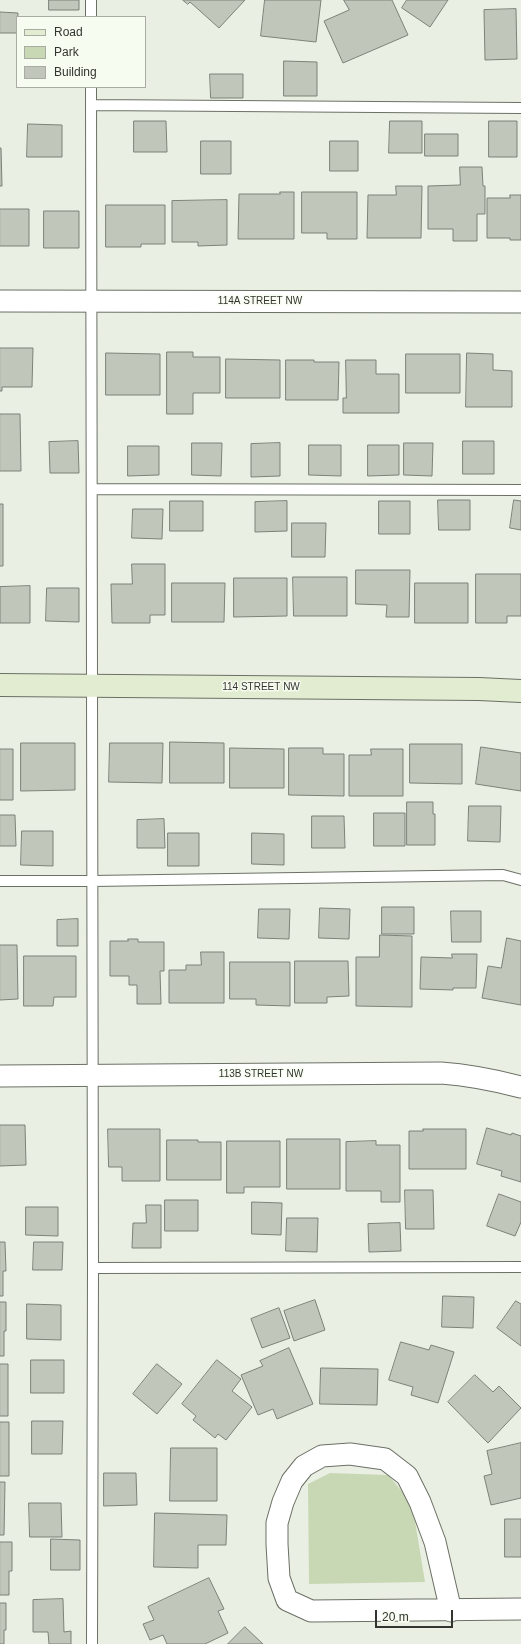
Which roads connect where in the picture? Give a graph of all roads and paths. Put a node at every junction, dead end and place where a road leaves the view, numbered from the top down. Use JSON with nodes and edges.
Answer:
{"nodes":[{"id":1,"x":91,"y":0,"type":"edge"},
{"id":2,"x":91,"y":16,"type":"edge"},
{"id":3,"x":91,"y":88,"type":"edge"},
{"id":4,"x":91,"y":105,"type":"junction"},
{"id":5,"x":521,"y":108,"type":"edge"},
{"id":6,"x":91,"y":300,"type":"junction"},
{"id":7,"x":0,"y":301,"type":"edge"},
{"id":8,"x":521,"y":302,"type":"edge"},
{"id":9,"x":92,"y":489,"type":"junction"},
{"id":10,"x":521,"y":490,"type":"edge"},
{"id":11,"x":0,"y":685,"type":"edge"},
{"id":12,"x":92,"y":685,"type":"junction"},
{"id":13,"x":521,"y":691,"type":"edge"},
{"id":14,"x":521,"y":880,"type":"edge"},
{"id":15,"x":0,"y":881,"type":"edge"},
{"id":16,"x":92,"y":882,"type":"junction"},
{"id":17,"x":93,"y":1075,"type":"junction"},
{"id":18,"x":0,"y":1076,"type":"edge"},
{"id":19,"x":521,"y":1087,"type":"edge"},
{"id":20,"x":521,"y":1267,"type":"edge"},
{"id":21,"x":93,"y":1268,"type":"junction"},
{"id":22,"x":521,"y":1610,"type":"edge"},
{"id":23,"x":452,"y":1611,"type":"junction"},
{"id":24,"x":92,"y":1644,"type":"edge"}],
"edges":[{"from":1,"to":2,"type":"lane"},
{"from":3,"to":4,"type":"lane"},
{"from":4,"to":5,"type":"lane"},
{"from":4,"to":6,"type":"lane"},
{"from":6,"to":7,"type":"street","name":"114A STREET NW"},
{"from":6,"to":8,"type":"street","name":"114A STREET NW"},
{"from":6,"to":9,"type":"lane"},
{"from":9,"to":10,"type":"lane"},
{"from":9,"to":12,"type":"lane"},
{"from":11,"to":12,"type":"street","name":"114 STREET NW"},
{"from":12,"to":13,"type":"street","name":"114 STREET NW"},
{"from":12,"to":16,"type":"lane"},
{"from":14,"to":16,"type":"lane"},
{"from":15,"to":16,"type":"lane"},
{"from":16,"to":17,"type":"lane"},
{"from":17,"to":18,"type":"street","name":"113B STREET NW"},
{"from":17,"to":19,"type":"street","name":"113B STREET NW"},
{"from":17,"to":21,"type":"lane"},
{"from":20,"to":21,"type":"lane"},
{"from":21,"to":24,"type":"lane"},
{"from":22,"to":23,"type":"street"},
{"from":23,"to":23,"type":"street"}]}
